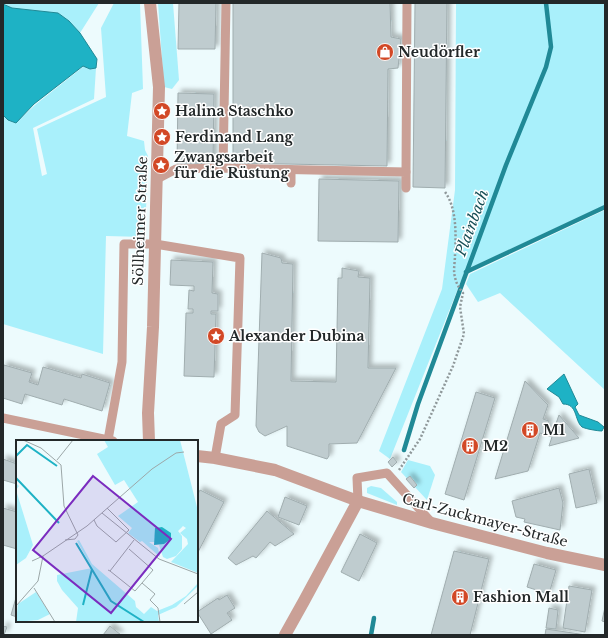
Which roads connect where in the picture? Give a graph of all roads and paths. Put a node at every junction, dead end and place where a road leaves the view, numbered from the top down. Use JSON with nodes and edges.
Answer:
{"nodes":[{"id":1,"x":150,"y":3,"type":"edge"},
{"id":2,"x":226,"y":3,"type":"edge"},
{"id":3,"x":407,"y":3,"type":"edge"},
{"id":4,"x":223,"y":168,"type":"junction"},
{"id":5,"x":291,"y":170,"type":"junction"},
{"id":6,"x":406,"y":172,"type":"junction"},
{"id":7,"x":157,"y":179,"type":"junction"},
{"id":8,"x":291,"y":183,"type":"dead end"},
{"id":9,"x":406,"y":188,"type":"dead end"},
{"id":10,"x":445,"y":192,"type":"dead end"},
{"id":11,"x":155,"y":244,"type":"junction"},
{"id":12,"x":3,"y":418,"type":"edge"},
{"id":13,"x":111,"y":440,"type":"edge"},
{"id":14,"x":149,"y":440,"type":"edge"},
{"id":15,"x":198,"y":456,"type":"edge"},
{"id":16,"x":215,"y":458,"type":"junction"},
{"id":17,"x":391,"y":478,"type":"junction"},
{"id":18,"x":358,"y":501,"type":"junction"},
{"id":19,"x":432,"y":523,"type":"junction"},
{"id":20,"x":605,"y":566,"type":"edge"},
{"id":21,"x":285,"y":635,"type":"edge"}],
"edges":[{"from":1,"to":7,"type":"street","name":"Söllheimer Straße"},
{"from":2,"to":4,"type":"lane"},
{"from":3,"to":6,"type":"lane"},
{"from":4,"to":5,"type":"lane"},
{"from":4,"to":7,"type":"lane"},
{"from":5,"to":6,"type":"lane"},
{"from":5,"to":8,"type":"lane"},
{"from":6,"to":9,"type":"lane"},
{"from":7,"to":11,"type":"street","name":"Söllheimer Straße"},
{"from":10,"to":17,"type":"path"},
{"from":11,"to":13,"type":"lane"},
{"from":11,"to":14,"type":"street","name":"Söllheimer Straße"},
{"from":11,"to":16,"type":"lane"},
{"from":12,"to":13,"type":"lane"},
{"from":15,"to":16,"type":"street"},
{"from":16,"to":18,"type":"street"},
{"from":17,"to":18,"type":"lane"},
{"from":17,"to":19,"type":"lane"},
{"from":18,"to":19,"type":"street","name":"Carl-Zuckmayer-Straße"},
{"from":18,"to":21,"type":"street"},
{"from":19,"to":20,"type":"street","name":"Carl-Zuckmayer-Straße"}]}
